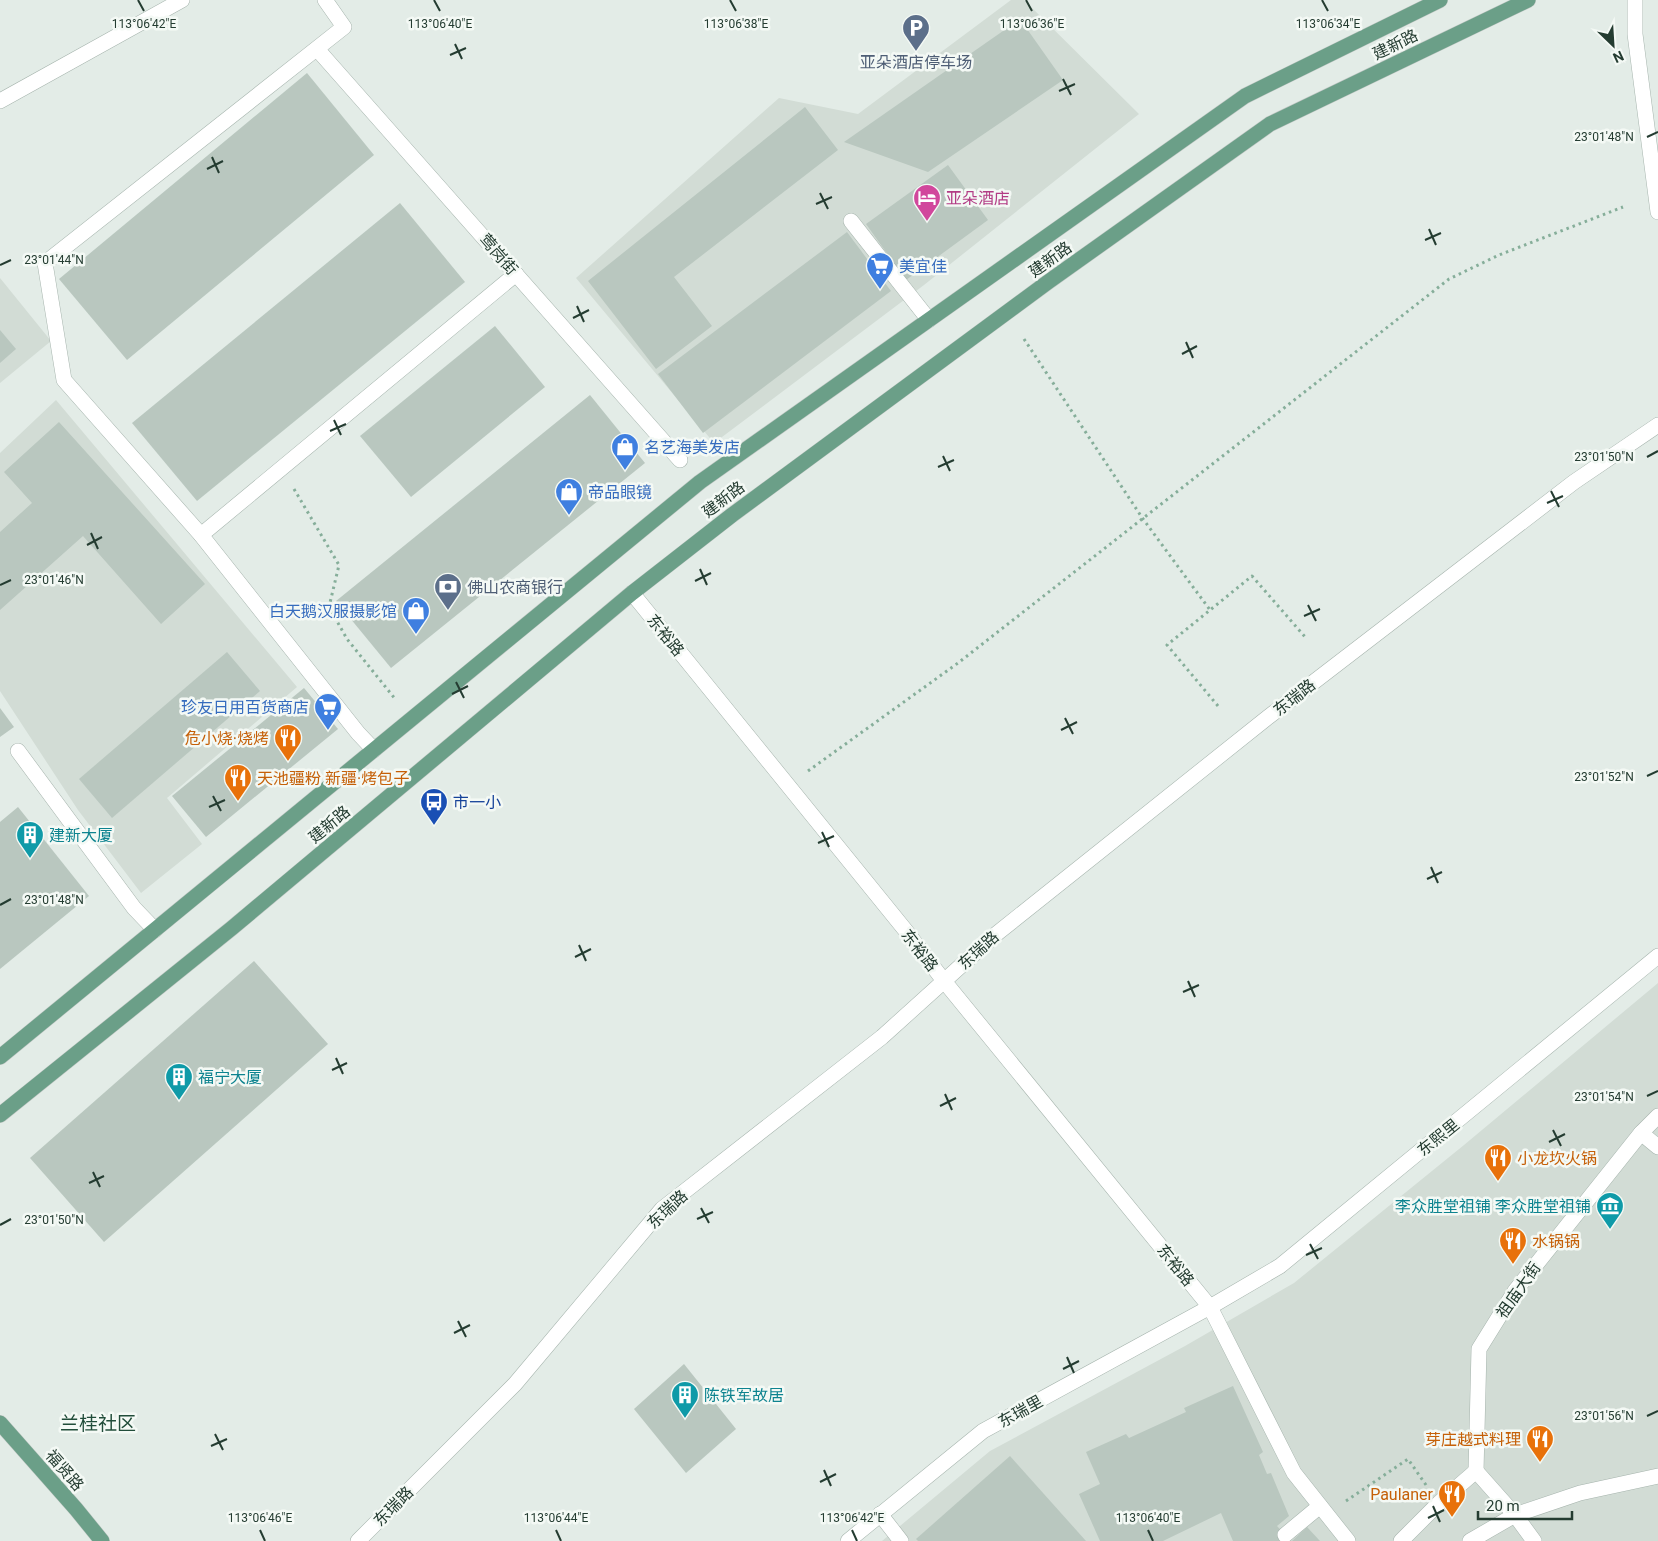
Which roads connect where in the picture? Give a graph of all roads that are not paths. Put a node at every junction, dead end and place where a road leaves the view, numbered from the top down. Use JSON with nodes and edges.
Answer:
{"nodes":[{"id":1,"x":182,"y":0,"type":"edge"},
{"id":2,"x":324,"y":0,"type":"edge"},
{"id":3,"x":1440,"y":0,"type":"edge"},
{"id":4,"x":1528,"y":0,"type":"edge"},
{"id":5,"x":1635,"y":0,"type":"edge"},
{"id":6,"x":318,"y":49,"type":"junction"},
{"id":7,"x":0,"y":101,"type":"edge"},
{"id":8,"x":1658,"y":212,"type":"edge"},
{"id":9,"x":851,"y":221,"type":"dead end"},
{"id":10,"x":516,"y":274,"type":"junction"},
{"id":11,"x":929,"y":320,"type":"junction"},
{"id":12,"x":1658,"y":425,"type":"edge"},
{"id":13,"x":680,"y":460,"type":"dead end"},
{"id":14,"x":201,"y":535,"type":"junction"},
{"id":15,"x":632,"y":593,"type":"junction"},
{"id":16,"x":374,"y":750,"type":"junction"},
{"id":17,"x":18,"y":752,"type":"dead end"},
{"id":18,"x":155,"y":930,"type":"junction"},
{"id":19,"x":1658,"y":956,"type":"edge"},
{"id":20,"x":944,"y":981,"type":"junction"},
{"id":21,"x":0,"y":1057,"type":"edge"},
{"id":22,"x":0,"y":1115,"type":"edge"},
{"id":23,"x":1658,"y":1116,"type":"edge"},
{"id":24,"x":1641,"y":1133,"type":"junction"},
{"id":25,"x":1658,"y":1147,"type":"edge"},
{"id":26,"x":1210,"y":1307,"type":"junction"},
{"id":27,"x":0,"y":1423,"type":"edge"},
{"id":28,"x":1476,"y":1471,"type":"junction"},
{"id":29,"x":1658,"y":1476,"type":"edge"},
{"id":30,"x":1324,"y":1510,"type":"junction"},
{"id":31,"x":880,"y":1514,"type":"junction"},
{"id":32,"x":1515,"y":1515,"type":"junction"},
{"id":33,"x":1285,"y":1535,"type":"dead end"},
{"id":34,"x":102,"y":1541,"type":"edge"},
{"id":35,"x":358,"y":1541,"type":"edge"},
{"id":36,"x":848,"y":1541,"type":"edge"},
{"id":37,"x":901,"y":1541,"type":"edge"},
{"id":38,"x":1348,"y":1541,"type":"edge"},
{"id":39,"x":1401,"y":1541,"type":"edge"},
{"id":40,"x":1470,"y":1541,"type":"edge"},
{"id":41,"x":1534,"y":1541,"type":"edge"}],
"edges":[{"from":1,"to":7,"type":"street"},
{"from":2,"to":6,"type":"street"},
{"from":3,"to":11,"type":"main road","name":"建新路"},
{"from":4,"to":15,"type":"main road","name":"建新路"},
{"from":5,"to":8,"type":"street"},
{"from":6,"to":10,"type":"street","name":"莺岗街"},
{"from":6,"to":14,"type":"street"},
{"from":9,"to":11,"type":"street"},
{"from":10,"to":13,"type":"street","name":"莺岗街"},
{"from":10,"to":14,"type":"street"},
{"from":11,"to":16,"type":"main road","name":"建新路"},
{"from":12,"to":20,"type":"street","name":"东瑞路"},
{"from":14,"to":16,"type":"street"},
{"from":15,"to":20,"type":"street","name":"东裕路"},
{"from":15,"to":22,"type":"main road","name":"建新路"},
{"from":16,"to":18,"type":"main road","name":"建新路"},
{"from":17,"to":18,"type":"street"},
{"from":18,"to":21,"type":"main road","name":"建新路"},
{"from":19,"to":26,"type":"street","name":"东熙里"},
{"from":20,"to":26,"type":"street","name":"东裕路"},
{"from":20,"to":35,"type":"street","name":"东瑞路"},
{"from":23,"to":24,"type":"street","name":"祖庙大街"},
{"from":24,"to":25,"type":"street"},
{"from":24,"to":28,"type":"street","name":"祖庙大街"},
{"from":26,"to":30,"type":"street","name":"东裕路"},
{"from":26,"to":31,"type":"street","name":"东瑞里"},
{"from":27,"to":34,"type":"main road","name":"福贤路"},
{"from":28,"to":32,"type":"street"},
{"from":28,"to":39,"type":"street"},
{"from":29,"to":32,"type":"street"},
{"from":30,"to":33,"type":"street"},
{"from":30,"to":38,"type":"street","name":"东裕路"},
{"from":31,"to":36,"type":"street","name":"东瑞里"},
{"from":31,"to":37,"type":"street"},
{"from":32,"to":40,"type":"street"},
{"from":32,"to":41,"type":"street"}]}
